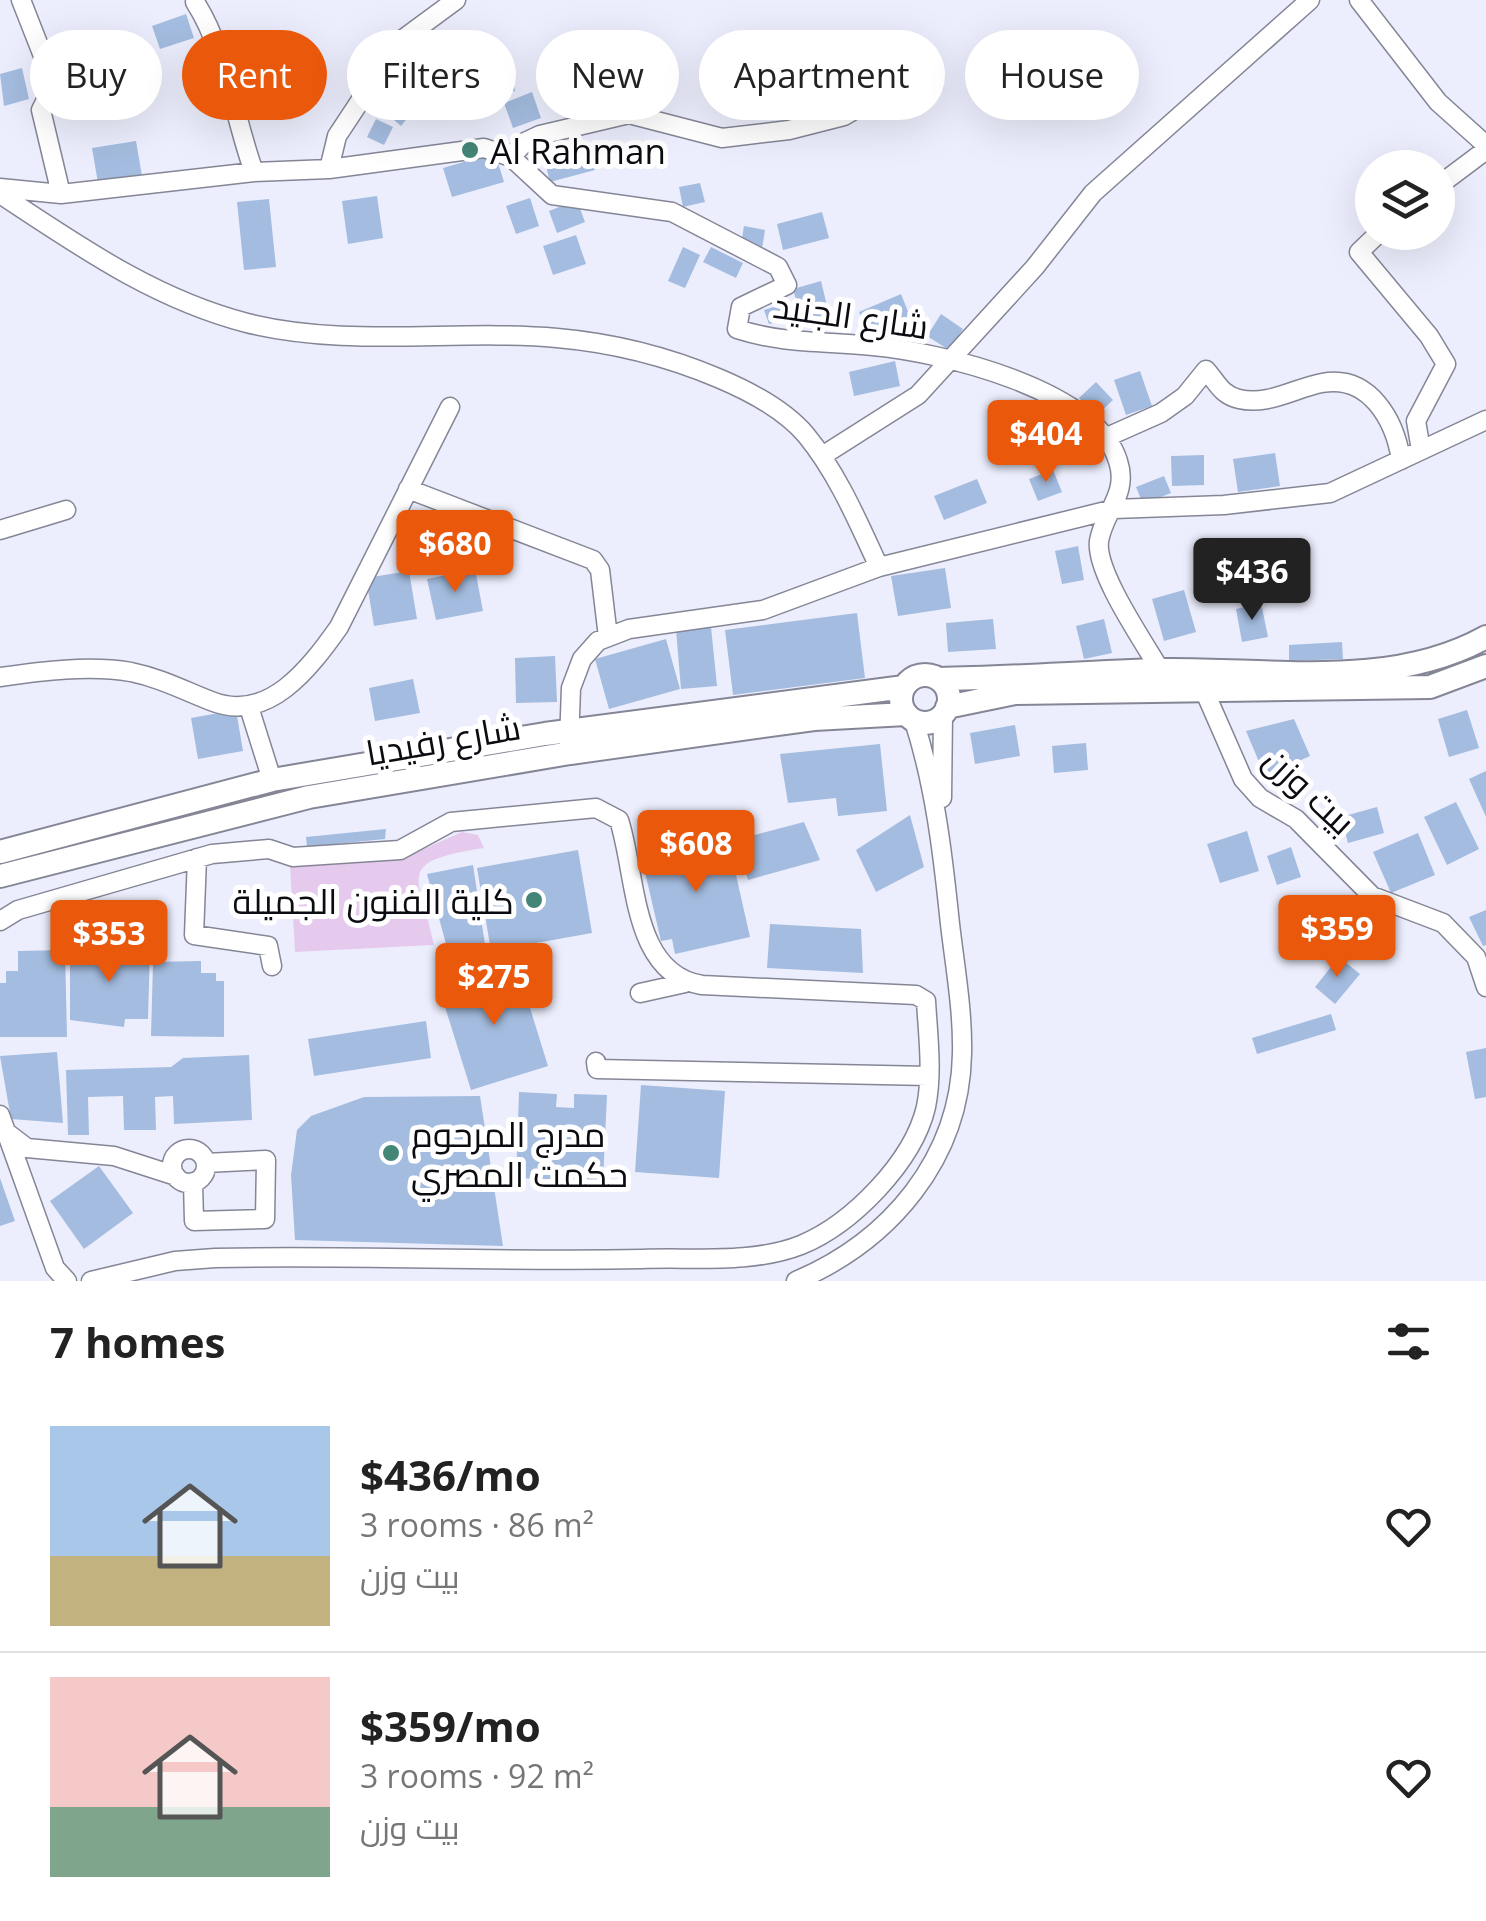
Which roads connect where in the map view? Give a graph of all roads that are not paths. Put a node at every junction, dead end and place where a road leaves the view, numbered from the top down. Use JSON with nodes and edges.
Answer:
{"nodes":[{"id":1,"x":21,"y":0,"type":"edge"},
{"id":2,"x":456,"y":0,"type":"edge"},
{"id":3,"x":1310,"y":0,"type":"edge"},
{"id":4,"x":1359,"y":0,"type":"edge"},
{"id":5,"x":195,"y":2,"type":"edge"},
{"id":6,"x":822,"y":120,"type":"edge"},
{"id":7,"x":1486,"y":148,"type":"edge"},
{"id":8,"x":511,"y":157,"type":"junction"},
{"id":9,"x":330,"y":169,"type":"junction"},
{"id":10,"x":254,"y":172,"type":"junction"},
{"id":11,"x":1455,"y":173,"type":"edge"},
{"id":12,"x":0,"y":191,"type":"edge"},
{"id":13,"x":61,"y":194,"type":"junction"},
{"id":14,"x":1362,"y":250,"type":"edge"},
{"id":15,"x":950,"y":362,"type":"junction"},
{"id":16,"x":450,"y":406,"type":"dead end"},
{"id":17,"x":1486,"y":420,"type":"edge"},
{"id":18,"x":1106,"y":437,"type":"junction"},
{"id":19,"x":1421,"y":450,"type":"junction"},
{"id":20,"x":822,"y":456,"type":"junction"},
{"id":21,"x":1400,"y":460,"type":"junction"},
{"id":22,"x":408,"y":489,"type":"junction"},
{"id":23,"x":1114,"y":508,"type":"junction"},
{"id":24,"x":66,"y":510,"type":"dead end"},
{"id":25,"x":0,"y":530,"type":"edge"},
{"id":26,"x":879,"y":567,"type":"junction"},
{"id":27,"x":608,"y":637,"type":"junction"},
{"id":28,"x":1486,"y":637,"type":"edge"},
{"id":29,"x":1486,"y":666,"type":"edge"},
{"id":30,"x":1160,"y":670,"type":"junction"},
{"id":31,"x":0,"y":677,"type":"edge"},
{"id":32,"x":938,"y":679,"type":"junction"},
{"id":33,"x":904,"y":687,"type":"junction"},
{"id":34,"x":1204,"y":690,"type":"junction"},
{"id":35,"x":248,"y":707,"type":"junction"},
{"id":36,"x":945,"y":711,"type":"junction"},
{"id":37,"x":910,"y":717,"type":"junction"},
{"id":38,"x":569,"y":742,"type":"junction"},
{"id":39,"x":272,"y":780,"type":"junction"},
{"id":40,"x":0,"y":852,"type":"edge"},
{"id":41,"x":197,"y":858,"type":"junction"},
{"id":42,"x":944,"y":873,"type":"junction"},
{"id":43,"x":0,"y":876,"type":"edge"},
{"id":44,"x":0,"y":921,"type":"edge"},
{"id":45,"x":272,"y":966,"type":"dead end"},
{"id":46,"x":686,"y":983,"type":"junction"},
{"id":47,"x":1486,"y":987,"type":"edge"},
{"id":48,"x":640,"y":993,"type":"dead end"},
{"id":49,"x":596,"y":1062,"type":"dead end"},
{"id":50,"x":929,"y":1076,"type":"junction"},
{"id":51,"x":3,"y":1123,"type":"edge"},
{"id":52,"x":206,"y":1163,"type":"junction"},
{"id":53,"x":181,"y":1172,"type":"junction"},
{"id":54,"x":67,"y":1281,"type":"edge"},
{"id":55,"x":90,"y":1281,"type":"edge"},
{"id":56,"x":796,"y":1281,"type":"edge"}],
"edges":[{"from":1,"to":13,"type":"street"},
{"from":2,"to":9,"type":"street"},
{"from":3,"to":15,"type":"street"},
{"from":4,"to":7,"type":"street"},
{"from":5,"to":10,"type":"street"},
{"from":6,"to":8,"type":"street"},
{"from":7,"to":11,"type":"street"},
{"from":8,"to":9,"type":"street"},
{"from":8,"to":15,"type":"street","name":"شارع الجنيد"},
{"from":9,"to":10,"type":"street"},
{"from":10,"to":13,"type":"street"},
{"from":12,"to":13,"type":"street"},
{"from":12,"to":20,"type":"street"},
{"from":14,"to":19,"type":"street"},
{"from":15,"to":18,"type":"street","name":"شارع الجنيد"},
{"from":15,"to":20,"type":"street"},
{"from":16,"to":22,"type":"street"},
{"from":17,"to":19,"type":"street"},
{"from":18,"to":21,"type":"street"},
{"from":18,"to":23,"type":"street"},
{"from":19,"to":21,"type":"street"},
{"from":20,"to":26,"type":"street"},
{"from":21,"to":23,"type":"street"},
{"from":22,"to":27,"type":"street"},
{"from":22,"to":35,"type":"street"},
{"from":23,"to":26,"type":"street"},
{"from":23,"to":30,"type":"street"},
{"from":24,"to":25,"type":"street"},
{"from":26,"to":27,"type":"street"},
{"from":27,"to":38,"type":"street"},
{"from":28,"to":30,"type":"main road"},
{"from":29,"to":34,"type":"main road"},
{"from":30,"to":32,"type":"main road"},
{"from":31,"to":35,"type":"street"},
{"from":32,"to":33,"type":"main road"},
{"from":32,"to":36,"type":"main road"},
{"from":33,"to":37,"type":"main road"},
{"from":33,"to":38,"type":"main road","name":"شارع رفيديا"},
{"from":34,"to":36,"type":"main road"},
{"from":34,"to":47,"type":"street","name":"بيت وزن"},
{"from":35,"to":39,"type":"street"},
{"from":36,"to":37,"type":"main road"},
{"from":36,"to":42,"type":"street"},
{"from":37,"to":38,"type":"main road","name":"شارع رفيديا"},
{"from":37,"to":42,"type":"street"},
{"from":38,"to":39,"type":"main road","name":"شارع رفيديا"},
{"from":38,"to":43,"type":"main road","name":"شارع رفيديا"},
{"from":39,"to":40,"type":"main road","name":"شارع رفيديا"},
{"from":41,"to":44,"type":"street"},
{"from":41,"to":45,"type":"street"},
{"from":41,"to":46,"type":"street"},
{"from":42,"to":56,"type":"street"},
{"from":46,"to":48,"type":"street"},
{"from":46,"to":50,"type":"street"},
{"from":49,"to":50,"type":"street"},
{"from":50,"to":55,"type":"street"},
{"from":51,"to":53,"type":"street"},
{"from":51,"to":54,"type":"street"},
{"from":52,"to":53,"type":"street"},
{"from":52,"to":53,"type":"street"},
{"from":52,"to":53,"type":"street"}]}
